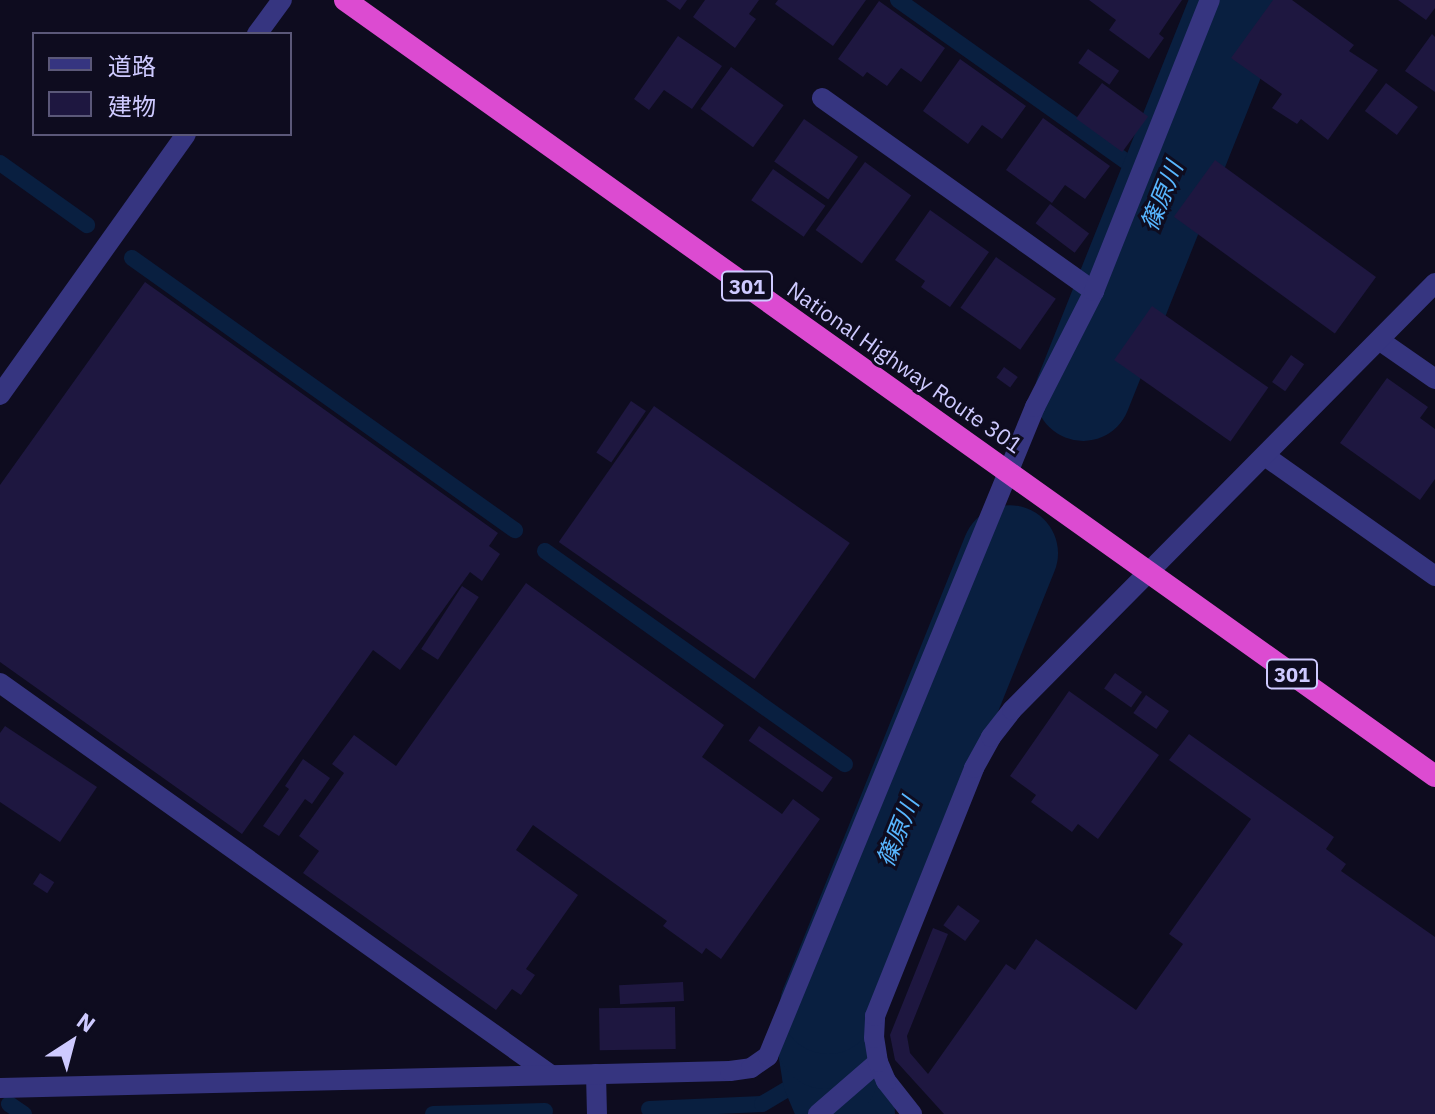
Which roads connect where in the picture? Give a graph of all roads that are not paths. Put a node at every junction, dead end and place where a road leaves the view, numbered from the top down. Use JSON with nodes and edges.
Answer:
{"nodes":[{"id":1,"x":282,"y":0,"type":"edge"},
{"id":2,"x":345,"y":0,"type":"edge"},
{"id":3,"x":1210,"y":0,"type":"edge"},
{"id":4,"x":258,"y":32,"type":"edge"},
{"id":5,"x":822,"y":98,"type":"dead end"},
{"id":6,"x":185,"y":136,"type":"edge"},
{"id":7,"x":1435,"y":283,"type":"edge"},
{"id":8,"x":1094,"y":291,"type":"junction"},
{"id":9,"x":1379,"y":340,"type":"junction"},
{"id":10,"x":1435,"y":379,"type":"edge"},
{"id":11,"x":0,"y":395,"type":"edge"},
{"id":12,"x":1265,"y":456,"type":"junction"},
{"id":13,"x":1008,"y":473,"type":"junction"},
{"id":14,"x":1149,"y":573,"type":"junction"},
{"id":15,"x":1435,"y":576,"type":"edge"},
{"id":16,"x":0,"y":683,"type":"edge"},
{"id":17,"x":1435,"y":776,"type":"edge"},
{"id":18,"x":878,"y":1062,"type":"junction"},
{"id":19,"x":596,"y":1074,"type":"junction"},
{"id":20,"x":551,"y":1075,"type":"junction"},
{"id":21,"x":0,"y":1088,"type":"edge"},
{"id":22,"x":597,"y":1114,"type":"edge"},
{"id":23,"x":818,"y":1114,"type":"edge"},
{"id":24,"x":912,"y":1114,"type":"edge"}],
"edges":[{"from":1,"to":4,"type":"street"},
{"from":2,"to":13,"type":"highway","name":"National Highway Route 301","number":"301"},
{"from":3,"to":8,"type":"street"},
{"from":5,"to":8,"type":"street"},
{"from":6,"to":11,"type":"street"},
{"from":7,"to":9,"type":"street"},
{"from":8,"to":13,"type":"street"},
{"from":9,"to":10,"type":"street"},
{"from":9,"to":12,"type":"street"},
{"from":12,"to":14,"type":"street"},
{"from":12,"to":15,"type":"street"},
{"from":13,"to":14,"type":"highway","name":"National Highway Route 301","number":"301"},
{"from":13,"to":19,"type":"street"},
{"from":14,"to":17,"type":"highway","name":"National Highway Route 301","number":"301"},
{"from":14,"to":18,"type":"street"},
{"from":16,"to":20,"type":"street"},
{"from":18,"to":23,"type":"street"},
{"from":18,"to":24,"type":"street"},
{"from":19,"to":20,"type":"street"},
{"from":19,"to":22,"type":"street"},
{"from":20,"to":21,"type":"street"}]}
